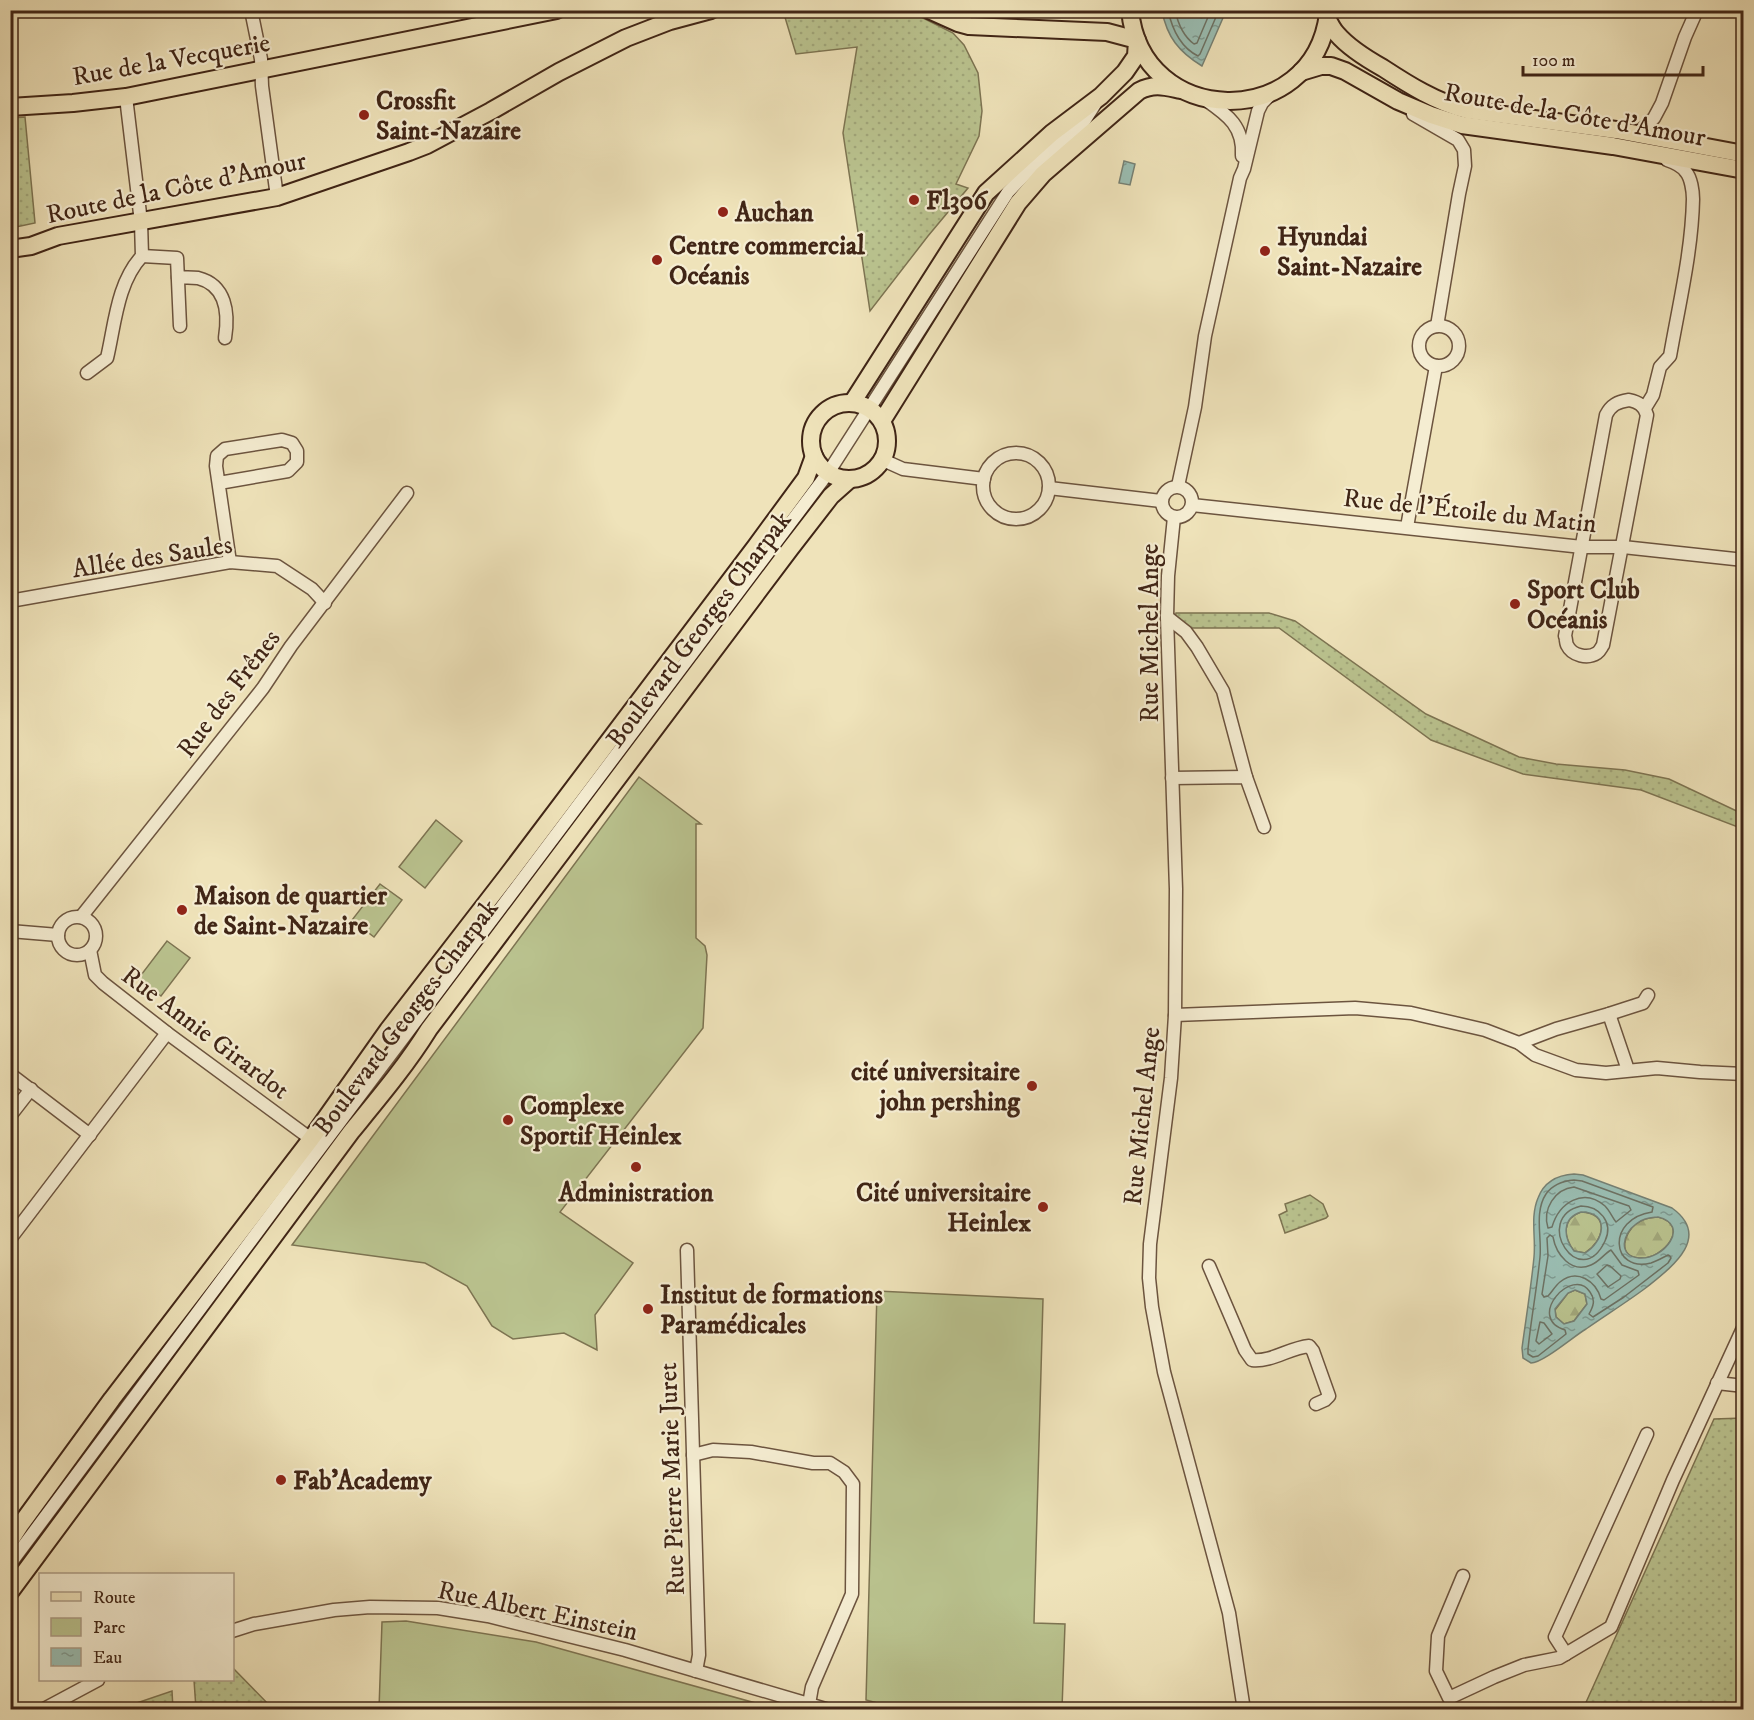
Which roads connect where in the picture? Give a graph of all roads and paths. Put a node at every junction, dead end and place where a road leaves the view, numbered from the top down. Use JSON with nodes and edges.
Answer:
{"nodes":[{"id":1,"x":251,"y":10,"type":"edge"},
{"id":2,"x":557,"y":10,"type":"edge"},
{"id":3,"x":711,"y":10,"type":"edge"},
{"id":4,"x":929,"y":10,"type":"edge"},
{"id":5,"x":1130,"y":10,"type":"edge"},
{"id":6,"x":1697,"y":10,"type":"edge"},
{"id":7,"x":1328,"y":14,"type":"edge"},
{"id":8,"x":1137,"y":40,"type":"junction"},
{"id":9,"x":261,"y":70,"type":"junction"},
{"id":10,"x":1301,"y":72,"type":"junction"},
{"id":11,"x":1182,"y":90,"type":"junction"},
{"id":12,"x":1273,"y":92,"type":"junction"},
{"id":13,"x":1101,"y":96,"type":"junction"},
{"id":14,"x":126,"y":97,"type":"junction"},
{"id":15,"x":1206,"y":100,"type":"junction"},
{"id":16,"x":1398,"y":101,"type":"junction"},
{"id":17,"x":10,"y":106,"type":"edge"},
{"id":18,"x":1109,"y":117,"type":"junction"},
{"id":19,"x":1081,"y":126,"type":"junction"},
{"id":20,"x":1636,"y":134,"type":"junction"},
{"id":21,"x":1640,"y":151,"type":"junction"},
{"id":22,"x":1743,"y":154,"type":"edge"},
{"id":23,"x":1743,"y":170,"type":"edge"},
{"id":24,"x":1240,"y":178,"type":"junction"},
{"id":25,"x":278,"y":197,"type":"junction"},
{"id":26,"x":141,"y":222,"type":"junction"},
{"id":27,"x":10,"y":249,"type":"edge"},
{"id":28,"x":142,"y":256,"type":"junction"},
{"id":29,"x":178,"y":277,"type":"junction"},
{"id":30,"x":180,"y":326,"type":"dead end"},
{"id":31,"x":1437,"y":326,"type":"junction"},
{"id":32,"x":225,"y":338,"type":"dead end"},
{"id":33,"x":1436,"y":366,"type":"junction"},
{"id":34,"x":87,"y":373,"type":"dead end"},
{"id":35,"x":852,"y":403,"type":"junction"},
{"id":36,"x":1645,"y":408,"type":"junction"},
{"id":37,"x":876,"y":415,"type":"junction"},
{"id":38,"x":814,"y":456,"type":"junction"},
{"id":39,"x":883,"y":460,"type":"junction"},
{"id":40,"x":828,"y":473,"type":"junction"},
{"id":41,"x":984,"y":479,"type":"junction"},
{"id":42,"x":849,"y":480,"type":"junction"},
{"id":43,"x":219,"y":483,"type":"junction"},
{"id":44,"x":1178,"y":486,"type":"junction"},
{"id":45,"x":1049,"y":488,"type":"junction"},
{"id":46,"x":407,"y":493,"type":"dead end"},
{"id":47,"x":1161,"y":501,"type":"junction"},
{"id":48,"x":1192,"y":505,"type":"junction"},
{"id":49,"x":1174,"y":517,"type":"junction"},
{"id":50,"x":1407,"y":527,"type":"junction"},
{"id":51,"x":1581,"y":547,"type":"junction"},
{"id":52,"x":1623,"y":547,"type":"junction"},
{"id":53,"x":1743,"y":560,"type":"edge"},
{"id":54,"x":230,"y":562,"type":"junction"},
{"id":55,"x":10,"y":601,"type":"edge"},
{"id":56,"x":325,"y":603,"type":"junction"},
{"id":57,"x":1167,"y":617,"type":"junction"},
{"id":58,"x":1246,"y":777,"type":"junction"},
{"id":59,"x":1172,"y":778,"type":"junction"},
{"id":60,"x":1264,"y":827,"type":"dead end"},
{"id":61,"x":81,"y":917,"type":"junction"},
{"id":62,"x":10,"y":932,"type":"edge"},
{"id":63,"x":58,"y":934,"type":"junction"},
{"id":64,"x":90,"y":950,"type":"junction"},
{"id":65,"x":1648,"y":995,"type":"dead end"},
{"id":66,"x":1609,"y":1014,"type":"junction"},
{"id":67,"x":1175,"y":1015,"type":"junction"},
{"id":68,"x":167,"y":1033,"type":"junction"},
{"id":69,"x":1519,"y":1043,"type":"junction"},
{"id":70,"x":1628,"y":1070,"type":"junction"},
{"id":71,"x":10,"y":1074,"type":"edge"},
{"id":72,"x":1743,"y":1074,"type":"edge"},
{"id":73,"x":31,"y":1089,"type":"junction"},
{"id":74,"x":10,"y":1116,"type":"edge"},
{"id":75,"x":90,"y":1135,"type":"junction"},
{"id":76,"x":311,"y":1139,"type":"junction"},
{"id":77,"x":10,"y":1239,"type":"edge"},
{"id":78,"x":687,"y":1250,"type":"dead end"},
{"id":79,"x":1209,"y":1266,"type":"dead end"},
{"id":80,"x":1743,"y":1326,"type":"edge"},
{"id":81,"x":1717,"y":1383,"type":"junction"},
{"id":82,"x":1743,"y":1386,"type":"edge"},
{"id":83,"x":1316,"y":1404,"type":"dead end"},
{"id":84,"x":1647,"y":1434,"type":"dead end"},
{"id":85,"x":693,"y":1455,"type":"junction"},
{"id":86,"x":10,"y":1540,"type":"edge"},
{"id":87,"x":10,"y":1564,"type":"edge"},
{"id":88,"x":1463,"y":1576,"type":"dead end"},
{"id":89,"x":10,"y":1592,"type":"edge"},
{"id":90,"x":234,"y":1630,"type":"edge"},
{"id":91,"x":1566,"y":1654,"type":"junction"},
{"id":92,"x":696,"y":1671,"type":"junction"},
{"id":93,"x":96,"y":1681,"type":"edge"},
{"id":94,"x":809,"y":1704,"type":"junction"},
{"id":95,"x":42,"y":1710,"type":"edge"},
{"id":96,"x":829,"y":1710,"type":"edge"},
{"id":97,"x":1244,"y":1710,"type":"edge"}],
"edges":[{"from":1,"to":9,"type":"street"},
{"from":2,"to":9,"type":"main road","name":"Rue de la Vecquerie"},
{"from":3,"to":25,"type":"main road","name":"Route de la Côte d'Amour"},
{"from":4,"to":8,"type":"main road"},
{"from":5,"to":8,"type":"main road"},
{"from":6,"to":20,"type":"street"},
{"from":7,"to":10,"type":"main road"},
{"from":7,"to":20,"type":"main road","name":"Route de la Côte d'Amour"},
{"from":8,"to":11,"type":"main road"},
{"from":8,"to":13,"type":"main road"},
{"from":9,"to":14,"type":"main road","name":"Rue de la Vecquerie"},
{"from":9,"to":25,"type":"street"},
{"from":10,"to":12,"type":"main road"},
{"from":10,"to":16,"type":"main road","name":"Route de la Côte d'Amour"},
{"from":11,"to":15,"type":"main road"},
{"from":11,"to":18,"type":"main road"},
{"from":12,"to":15,"type":"main road"},
{"from":12,"to":24,"type":"street"},
{"from":13,"to":19,"type":"street"},
{"from":13,"to":35,"type":"main road"},
{"from":14,"to":17,"type":"main road","name":"Rue de la Vecquerie"},
{"from":14,"to":26,"type":"street"},
{"from":15,"to":24,"type":"street"},
{"from":16,"to":21,"type":"main road","name":"Route de la Côte d'Amour"},
{"from":16,"to":31,"type":"street"},
{"from":18,"to":19,"type":"street"},
{"from":18,"to":37,"type":"main road"},
{"from":19,"to":37,"type":"street"},
{"from":20,"to":22,"type":"main road","name":"Route de la Côte d'Amour"},
{"from":21,"to":23,"type":"main road","name":"Route de la Côte d'Amour"},
{"from":21,"to":36,"type":"street"},
{"from":24,"to":44,"type":"street"},
{"from":25,"to":26,"type":"main road","name":"Route de la Côte d'Amour"},
{"from":26,"to":27,"type":"main road","name":"Route de la Côte d'Amour"},
{"from":26,"to":28,"type":"street"},
{"from":28,"to":29,"type":"street"},
{"from":28,"to":34,"type":"street"},
{"from":29,"to":30,"type":"street"},
{"from":29,"to":32,"type":"street"},
{"from":31,"to":33,"type":"street"},
{"from":31,"to":33,"type":"street"},
{"from":33,"to":50,"type":"street"},
{"from":35,"to":37,"type":"main road"},
{"from":35,"to":38,"type":"main road"},
{"from":36,"to":51,"type":"street"},
{"from":36,"to":52,"type":"street"},
{"from":37,"to":39,"type":"main road"},
{"from":37,"to":40,"type":"street"},
{"from":38,"to":40,"type":"main road"},
{"from":38,"to":76,"type":"main road","name":"Boulevard Georges Charpak"},
{"from":39,"to":41,"type":"street"},
{"from":39,"to":42,"type":"main road"},
{"from":40,"to":42,"type":"main road"},
{"from":40,"to":87,"type":"street"},
{"from":41,"to":45,"type":"street"},
{"from":41,"to":45,"type":"street"},
{"from":42,"to":89,"type":"main road","name":"Boulevard Georges Charpak"},
{"from":43,"to":43,"type":"street"},
{"from":43,"to":54,"type":"street"},
{"from":44,"to":47,"type":"street"},
{"from":44,"to":48,"type":"street"},
{"from":45,"to":47,"type":"street"},
{"from":46,"to":56,"type":"street","name":"Rue des Frênes"},
{"from":47,"to":49,"type":"street"},
{"from":48,"to":49,"type":"street"},
{"from":48,"to":50,"type":"street","name":"Rue de l'Étoile du Matin"},
{"from":49,"to":57,"type":"street","name":"Rue Michel Ange"},
{"from":50,"to":51,"type":"street","name":"Rue de l'Étoile du Matin"},
{"from":51,"to":52,"type":"street","name":"Rue de l'Étoile du Matin"},
{"from":51,"to":52,"type":"street"},
{"from":52,"to":53,"type":"street","name":"Rue de l'Étoile du Matin"},
{"from":54,"to":55,"type":"street","name":"Allée des Saules"},
{"from":54,"to":56,"type":"street","name":"Allée des Saules"},
{"from":56,"to":61,"type":"street","name":"Rue des Frênes"},
{"from":57,"to":58,"type":"street"},
{"from":57,"to":59,"type":"street","name":"Rue Michel Ange"},
{"from":58,"to":59,"type":"street"},
{"from":58,"to":60,"type":"street"},
{"from":59,"to":67,"type":"street","name":"Rue Michel Ange"},
{"from":61,"to":63,"type":"street"},
{"from":61,"to":64,"type":"street"},
{"from":62,"to":63,"type":"street"},
{"from":63,"to":64,"type":"street"},
{"from":64,"to":68,"type":"street","name":"Rue Annie Girardot"},
{"from":65,"to":66,"type":"street"},
{"from":66,"to":69,"type":"street"},
{"from":66,"to":70,"type":"street"},
{"from":67,"to":69,"type":"street"},
{"from":67,"to":97,"type":"street","name":"Rue Michel Ange"},
{"from":68,"to":75,"type":"street"},
{"from":68,"to":76,"type":"street","name":"Rue Annie Girardot"},
{"from":69,"to":70,"type":"street"},
{"from":70,"to":72,"type":"street"},
{"from":71,"to":73,"type":"street"},
{"from":73,"to":74,"type":"street"},
{"from":73,"to":75,"type":"street"},
{"from":75,"to":77,"type":"street"},
{"from":76,"to":86,"type":"main road","name":"Boulevard Georges Charpak"},
{"from":78,"to":85,"type":"street","name":"Rue Pierre Marie Juret"},
{"from":79,"to":83,"type":"street"},
{"from":80,"to":81,"type":"street"},
{"from":81,"to":82,"type":"street"},
{"from":81,"to":91,"type":"street"},
{"from":84,"to":91,"type":"street"},
{"from":85,"to":92,"type":"street","name":"Rue Pierre Marie Juret"},
{"from":85,"to":94,"type":"street"},
{"from":88,"to":91,"type":"street"},
{"from":90,"to":92,"type":"street","name":"Rue Albert Einstein"},
{"from":92,"to":94,"type":"street","name":"Rue Albert Einstein"},
{"from":93,"to":95,"type":"street"},
{"from":94,"to":96,"type":"street","name":"Rue Albert Einstein"}]}
